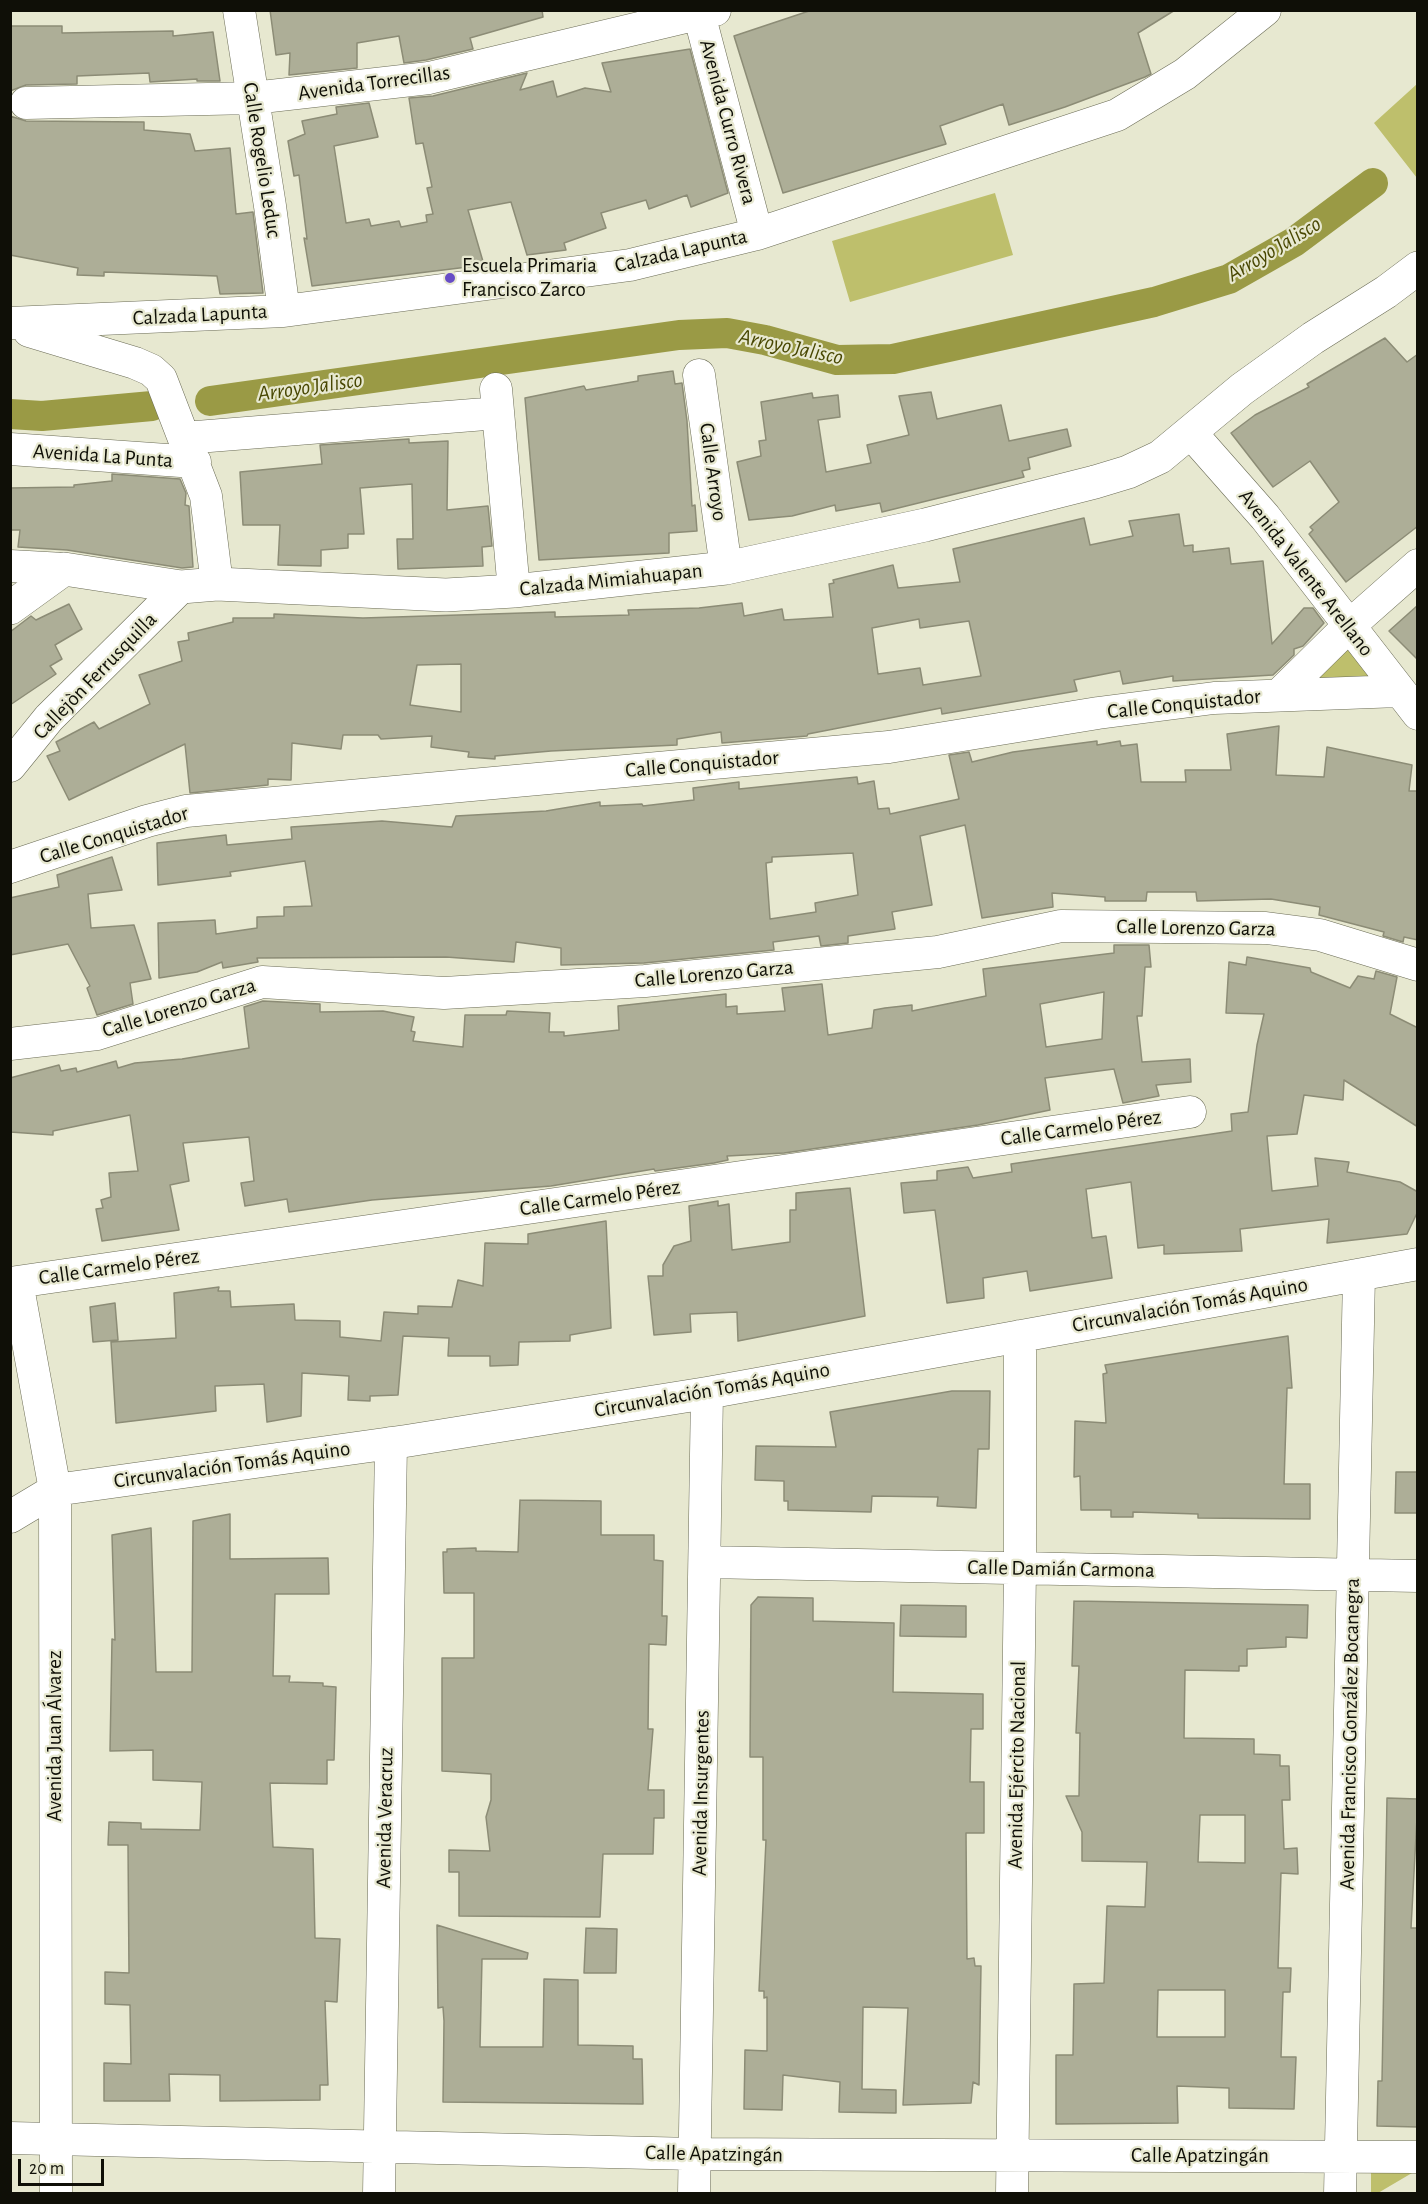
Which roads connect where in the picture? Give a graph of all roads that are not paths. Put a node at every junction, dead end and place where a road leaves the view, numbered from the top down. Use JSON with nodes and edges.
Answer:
{"nodes":[{"id":1,"x":239,"y":10,"type":"edge"},
{"id":2,"x":1265,"y":10,"type":"edge"},
{"id":3,"x":704,"y":12,"type":"edge"},
{"id":4,"x":253,"y":98,"type":"junction"},
{"id":5,"x":26,"y":103,"type":"dead end"},
{"id":6,"x":758,"y":234,"type":"junction"},
{"id":7,"x":1418,"y":268,"type":"edge"},
{"id":8,"x":284,"y":311,"type":"junction"},
{"id":9,"x":10,"y":324,"type":"edge"},
{"id":10,"x":699,"y":375,"type":"dead end"},
{"id":11,"x":1191,"y":433,"type":"junction"},
{"id":12,"x":10,"y":449,"type":"edge"},
{"id":13,"x":190,"y":450,"type":"junction"},
{"id":14,"x":1418,"y":565,"type":"edge"},
{"id":15,"x":10,"y":566,"type":"edge"},
{"id":16,"x":726,"y":568,"type":"junction"},
{"id":17,"x":64,"y":569,"type":"junction"},
{"id":18,"x":217,"y":584,"type":"junction"},
{"id":19,"x":181,"y":587,"type":"junction"},
{"id":20,"x":514,"y":591,"type":"junction"},
{"id":21,"x":10,"y":608,"type":"edge"},
{"id":22,"x":1349,"y":626,"type":"junction"},
{"id":23,"x":1279,"y":695,"type":"junction"},
{"id":24,"x":1408,"y":703,"type":"edge"},
{"id":25,"x":10,"y":766,"type":"edge"},
{"id":26,"x":10,"y":867,"type":"edge"},
{"id":27,"x":1418,"y":965,"type":"edge"},
{"id":28,"x":10,"y":1044,"type":"edge"},
{"id":29,"x":1190,"y":1112,"type":"dead end"},
{"id":30,"x":1418,"y":1264,"type":"edge"},
{"id":31,"x":1359,"y":1275,"type":"junction"},
{"id":32,"x":14,"y":1282,"type":"edge"},
{"id":33,"x":1020,"y":1336,"type":"junction"},
{"id":34,"x":707,"y":1393,"type":"junction"},
{"id":35,"x":391,"y":1443,"type":"junction"},
{"id":36,"x":55,"y":1490,"type":"junction"},
{"id":37,"x":10,"y":1517,"type":"edge"},
{"id":38,"x":705,"y":1562,"type":"junction"},
{"id":39,"x":1020,"y":1568,"type":"junction"},
{"id":40,"x":1353,"y":1575,"type":"junction"},
{"id":41,"x":1418,"y":1576,"type":"edge"},
{"id":42,"x":10,"y":2138,"type":"edge"},
{"id":43,"x":57,"y":2139,"type":"junction"},
{"id":44,"x":380,"y":2147,"type":"junction"},
{"id":45,"x":695,"y":2154,"type":"junction"},
{"id":46,"x":1012,"y":2155,"type":"junction"},
{"id":47,"x":1341,"y":2157,"type":"junction"},
{"id":48,"x":1418,"y":2157,"type":"edge"},
{"id":49,"x":56,"y":2193,"type":"edge"},
{"id":50,"x":379,"y":2193,"type":"edge"},
{"id":51,"x":694,"y":2193,"type":"edge"},
{"id":52,"x":1011,"y":2193,"type":"edge"},
{"id":53,"x":1340,"y":2193,"type":"edge"}],
"edges":[{"from":1,"to":4,"type":"street","name":"Calle Rogelio Leduc"},
{"from":2,"to":6,"type":"street","name":"Calzada Lapunta"},
{"from":3,"to":4,"type":"street","name":"Avenida Torrecillas"},
{"from":3,"to":6,"type":"street","name":"Avenida Curro Rivera"},
{"from":4,"to":5,"type":"street","name":"Avenida Torrecillas"},
{"from":4,"to":8,"type":"street","name":"Calle Rogelio Leduc"},
{"from":6,"to":8,"type":"street","name":"Calzada Lapunta"},
{"from":7,"to":11,"type":"main road","name":"Calzada Mimiahuapan"},
{"from":8,"to":9,"type":"street","name":"Calzada Lapunta"},
{"from":9,"to":13,"type":"street"},
{"from":10,"to":16,"type":"street","name":"Calle Arroyo"},
{"from":11,"to":16,"type":"main road","name":"Calzada Mimiahuapan"},
{"from":11,"to":22,"type":"street","name":"Avenida Valente Arellano"},
{"from":12,"to":13,"type":"street","name":"Avenida La Punta"},
{"from":13,"to":18,"type":"street"},
{"from":13,"to":20,"type":"street"},
{"from":14,"to":22,"type":"street"},
{"from":15,"to":17,"type":"street","name":"Calzada Mimiahuapan"},
{"from":16,"to":20,"type":"main road","name":"Calzada Mimiahuapan"},
{"from":17,"to":19,"type":"main road","name":"Calzada Mimiahuapan"},
{"from":17,"to":21,"type":"main road"},
{"from":18,"to":19,"type":"main road","name":"Calzada Mimiahuapan"},
{"from":18,"to":20,"type":"main road","name":"Calzada Mimiahuapan"},
{"from":19,"to":25,"type":"street","name":"Callejòn Ferrusquilla"},
{"from":22,"to":23,"type":"street"},
{"from":22,"to":24,"type":"street","name":"Avenida Valente Arellano"},
{"from":23,"to":24,"type":"street","name":"Calle Conquistador"},
{"from":23,"to":26,"type":"street","name":"Calle Conquistador"},
{"from":27,"to":28,"type":"street","name":"Calle Lorenzo Garza"},
{"from":29,"to":32,"type":"street","name":"Calle Carmelo Pérez"},
{"from":30,"to":31,"type":"street","name":"Circunvalación Tomás Aquino"},
{"from":31,"to":33,"type":"street","name":"Circunvalación Tomás Aquino"},
{"from":31,"to":40,"type":"street","name":"Avenida Francisco González Bocanegra"},
{"from":32,"to":36,"type":"street","name":"Avenida Juan Álvarez"},
{"from":33,"to":34,"type":"street","name":"Circunvalación Tomás Aquino"},
{"from":33,"to":39,"type":"street","name":"Avenida Ejército Nacional"},
{"from":34,"to":35,"type":"street","name":"Circunvalación Tomás Aquino"},
{"from":34,"to":38,"type":"street","name":"Avenida Insurgentes"},
{"from":35,"to":36,"type":"street","name":"Circunvalación Tomás Aquino"},
{"from":35,"to":44,"type":"street","name":"Avenida Veracruz"},
{"from":36,"to":37,"type":"street","name":"Circunvalación Tomás Aquino"},
{"from":36,"to":43,"type":"street","name":"Avenida Juan Álvarez"},
{"from":38,"to":39,"type":"street","name":"Calle Damián Carmona"},
{"from":38,"to":45,"type":"street","name":"Avenida Insurgentes"},
{"from":39,"to":40,"type":"street","name":"Calle Damián Carmona"},
{"from":39,"to":46,"type":"street","name":"Avenida Ejército Nacional"},
{"from":40,"to":41,"type":"street","name":"Calle Damián Carmona"},
{"from":40,"to":47,"type":"street","name":"Avenida Francisco González Bocanegra"},
{"from":42,"to":43,"type":"street","name":"Calle Apatzingán"},
{"from":43,"to":44,"type":"street","name":"Calle Apatzingán"},
{"from":43,"to":49,"type":"street","name":"Avenida Juan Álvarez"},
{"from":44,"to":45,"type":"street","name":"Calle Apatzingán"},
{"from":44,"to":50,"type":"street","name":"Avenida Veracruz"},
{"from":45,"to":46,"type":"street","name":"Calle Apatzingán"},
{"from":45,"to":51,"type":"street","name":"Avenida Insurgentes"},
{"from":46,"to":47,"type":"street","name":"Calle Apatzingán"},
{"from":46,"to":52,"type":"street","name":"Avenida Ejército Nacional"},
{"from":47,"to":48,"type":"street","name":"Calle Apatzingán"},
{"from":47,"to":53,"type":"street","name":"Avenida Francisco González Bocanegra"}]}
